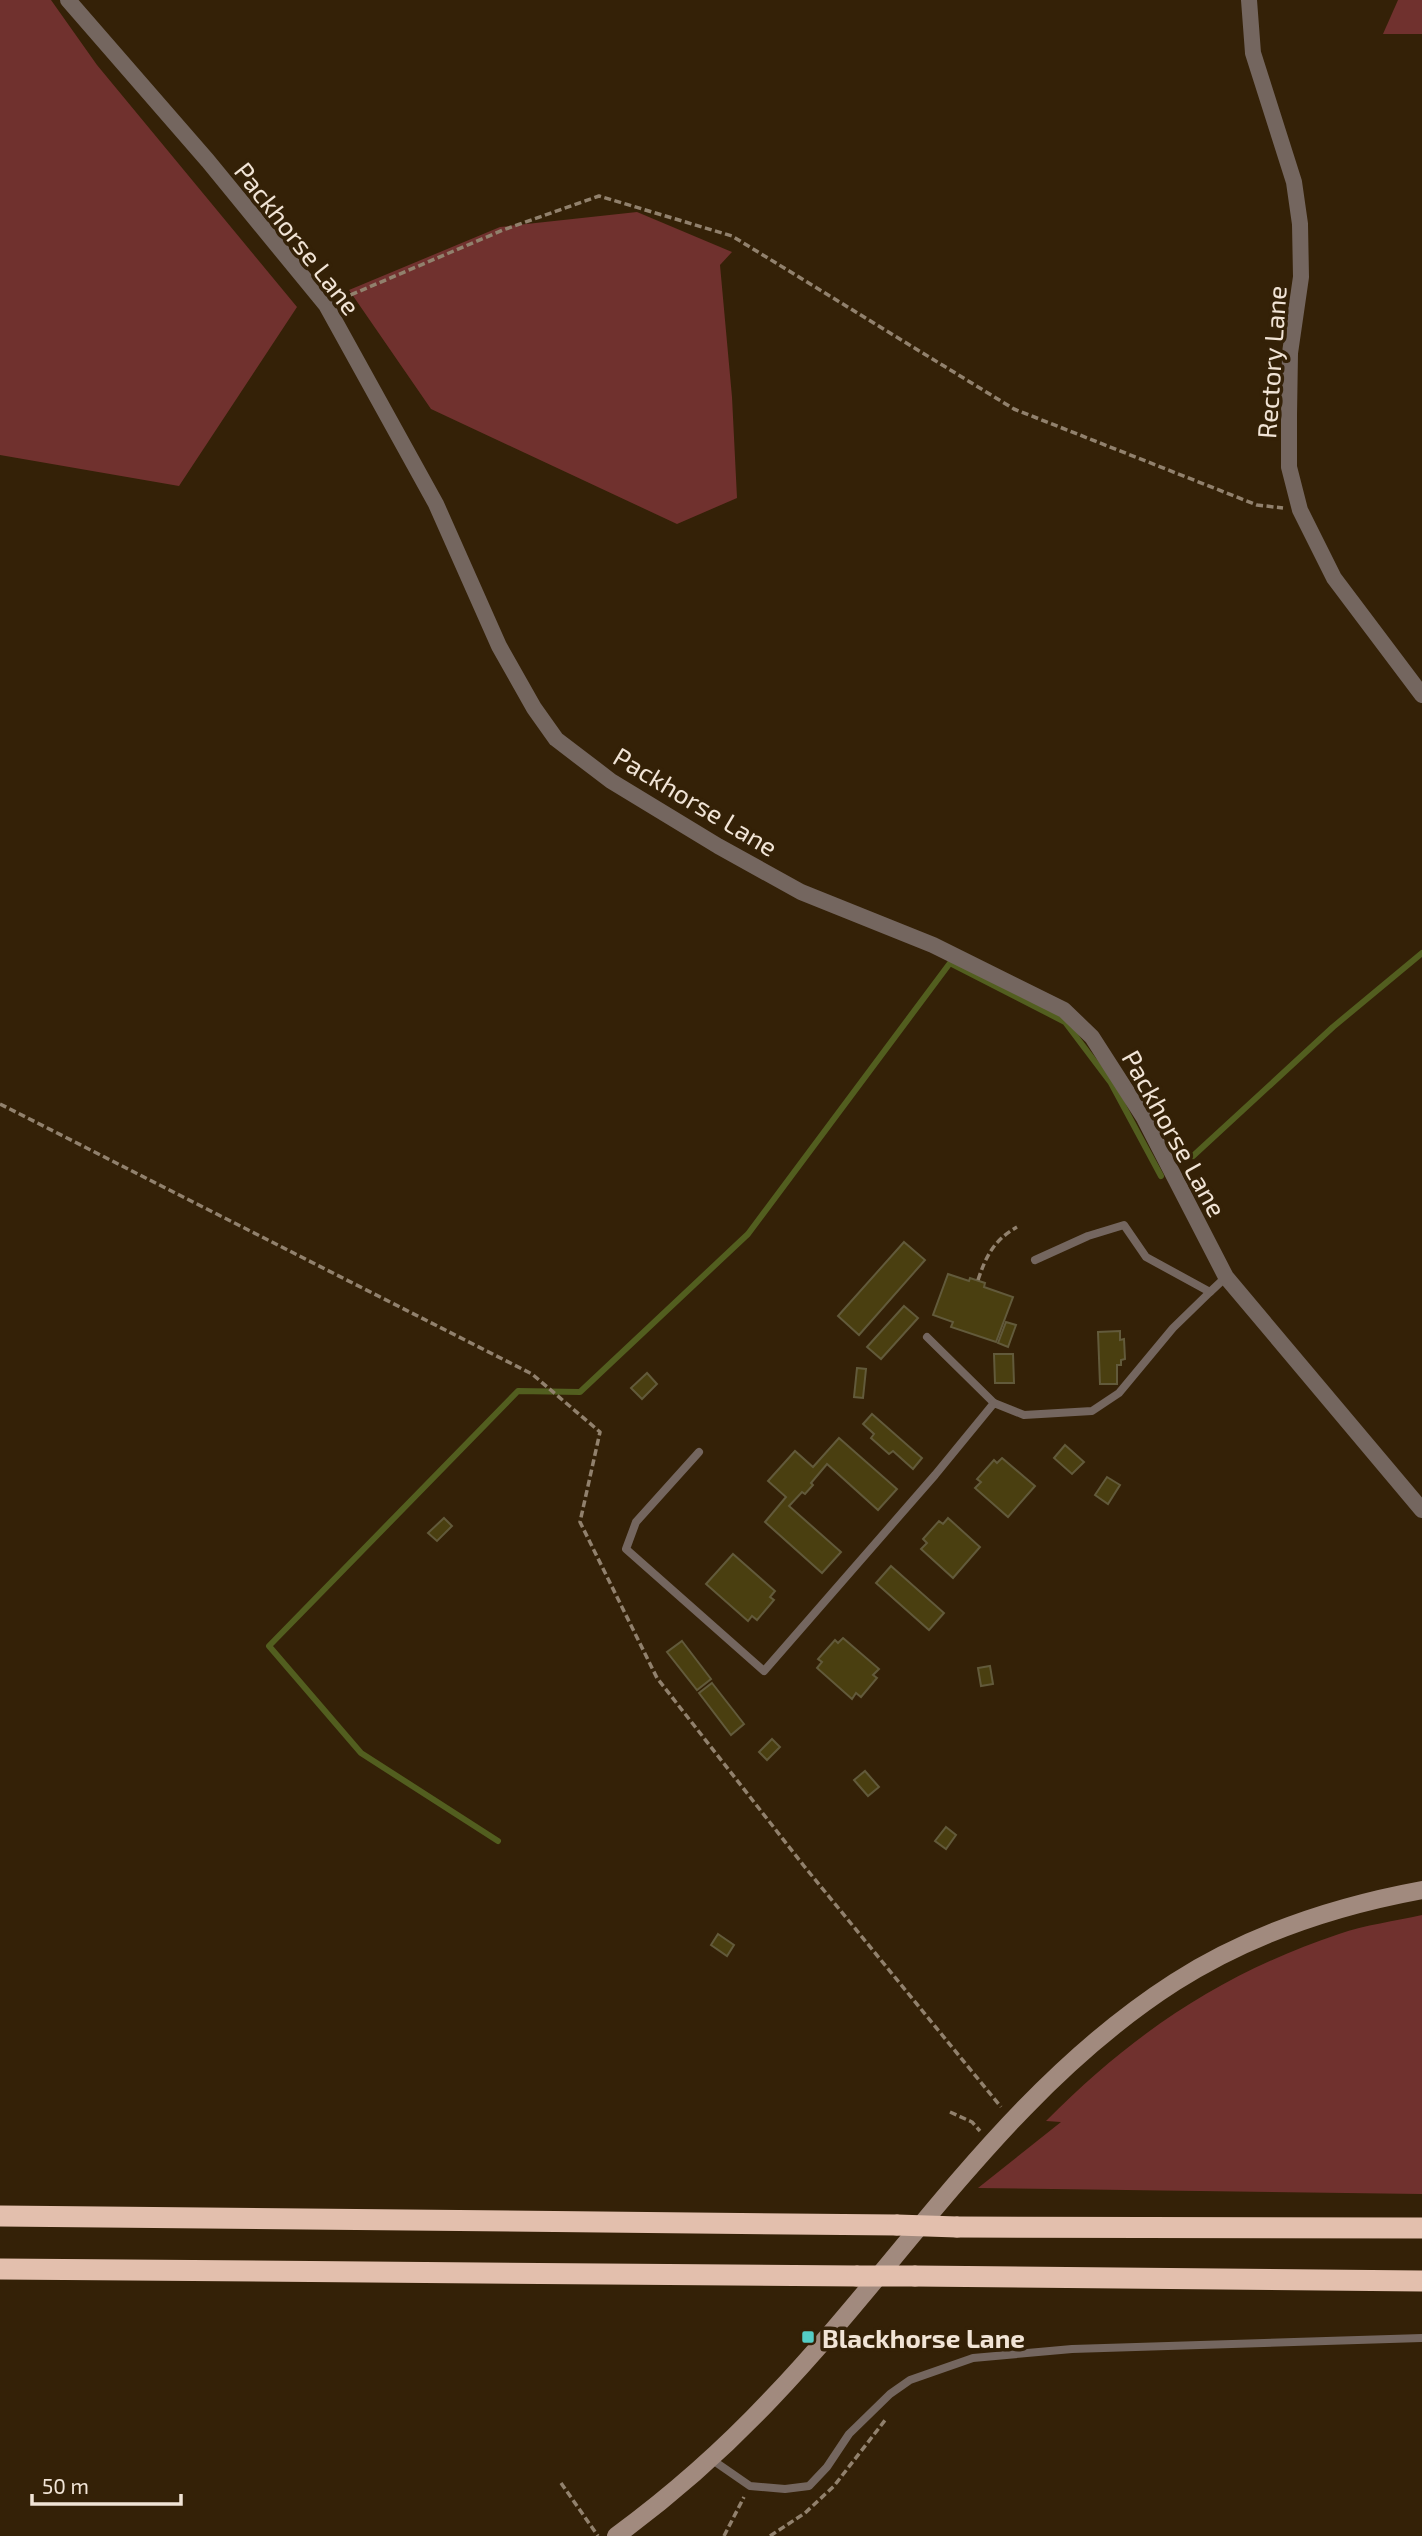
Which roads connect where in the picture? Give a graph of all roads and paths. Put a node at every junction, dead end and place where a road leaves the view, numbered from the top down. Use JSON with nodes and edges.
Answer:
{"nodes":[{"id":1,"x":68,"y":0,"type":"edge"},
{"id":2,"x":1249,"y":0,"type":"edge"},
{"id":3,"x":326,"y":305,"type":"junction"},
{"id":4,"x":1300,"y":510,"type":"junction"},
{"id":5,"x":1422,"y":695,"type":"edge"},
{"id":6,"x":0,"y":1104,"type":"edge"},
{"id":7,"x":1017,"y":1227,"type":"dead end"},
{"id":8,"x":1035,"y":1260,"type":"dead end"},
{"id":9,"x":1226,"y":1277,"type":"junction"},
{"id":10,"x":978,"y":1280,"type":"dead end"},
{"id":11,"x":1210,"y":1292,"type":"junction"},
{"id":12,"x":927,"y":1337,"type":"dead end"},
{"id":13,"x":993,"y":1402,"type":"junction"},
{"id":14,"x":699,"y":1452,"type":"dead end"},
{"id":15,"x":1422,"y":1510,"type":"edge"},
{"id":16,"x":1422,"y":1890,"type":"edge"},
{"id":17,"x":950,"y":2112,"type":"dead end"},
{"id":18,"x":1012,"y":2120,"type":"junction"},
{"id":19,"x":991,"y":2142,"type":"junction"},
{"id":20,"x":0,"y":2216,"type":"edge"},
{"id":21,"x":1422,"y":2228,"type":"edge"},
{"id":22,"x":0,"y":2269,"type":"edge"},
{"id":23,"x":1422,"y":2281,"type":"edge"},
{"id":24,"x":1422,"y":2338,"type":"edge"},
{"id":25,"x":711,"y":2459,"type":"junction"},
{"id":26,"x":561,"y":2483,"type":"dead end"},
{"id":27,"x":750,"y":2486,"type":"junction"},
{"id":28,"x":598,"y":2536,"type":"edge"},
{"id":29,"x":616,"y":2536,"type":"edge"},
{"id":30,"x":724,"y":2536,"type":"edge"}],
"edges":[{"from":1,"to":3,"type":"street","name":"Packhorse Lane"},
{"from":2,"to":4,"type":"street","name":"Rectory Lane"},
{"from":3,"to":4,"type":"path"},
{"from":3,"to":9,"type":"street","name":"Packhorse Lane"},
{"from":4,"to":5,"type":"street","name":"Rectory Lane"},
{"from":6,"to":18,"type":"path"},
{"from":7,"to":10,"type":"path"},
{"from":8,"to":11,"type":"lane"},
{"from":9,"to":11,"type":"lane"},
{"from":9,"to":15,"type":"street","name":"Packhorse Lane"},
{"from":11,"to":13,"type":"lane"},
{"from":12,"to":13,"type":"lane"},
{"from":13,"to":14,"type":"lane"},
{"from":16,"to":18,"type":"main road"},
{"from":17,"to":19,"type":"path"},
{"from":18,"to":19,"type":"main road"},
{"from":19,"to":25,"type":"main road"},
{"from":20,"to":21,"type":"highway","bridge":true},
{"from":22,"to":23,"type":"highway","bridge":true},
{"from":24,"to":27,"type":"lane"},
{"from":25,"to":27,"type":"lane"},
{"from":25,"to":29,"type":"main road"},
{"from":26,"to":28,"type":"path"},
{"from":27,"to":30,"type":"path"}]}
